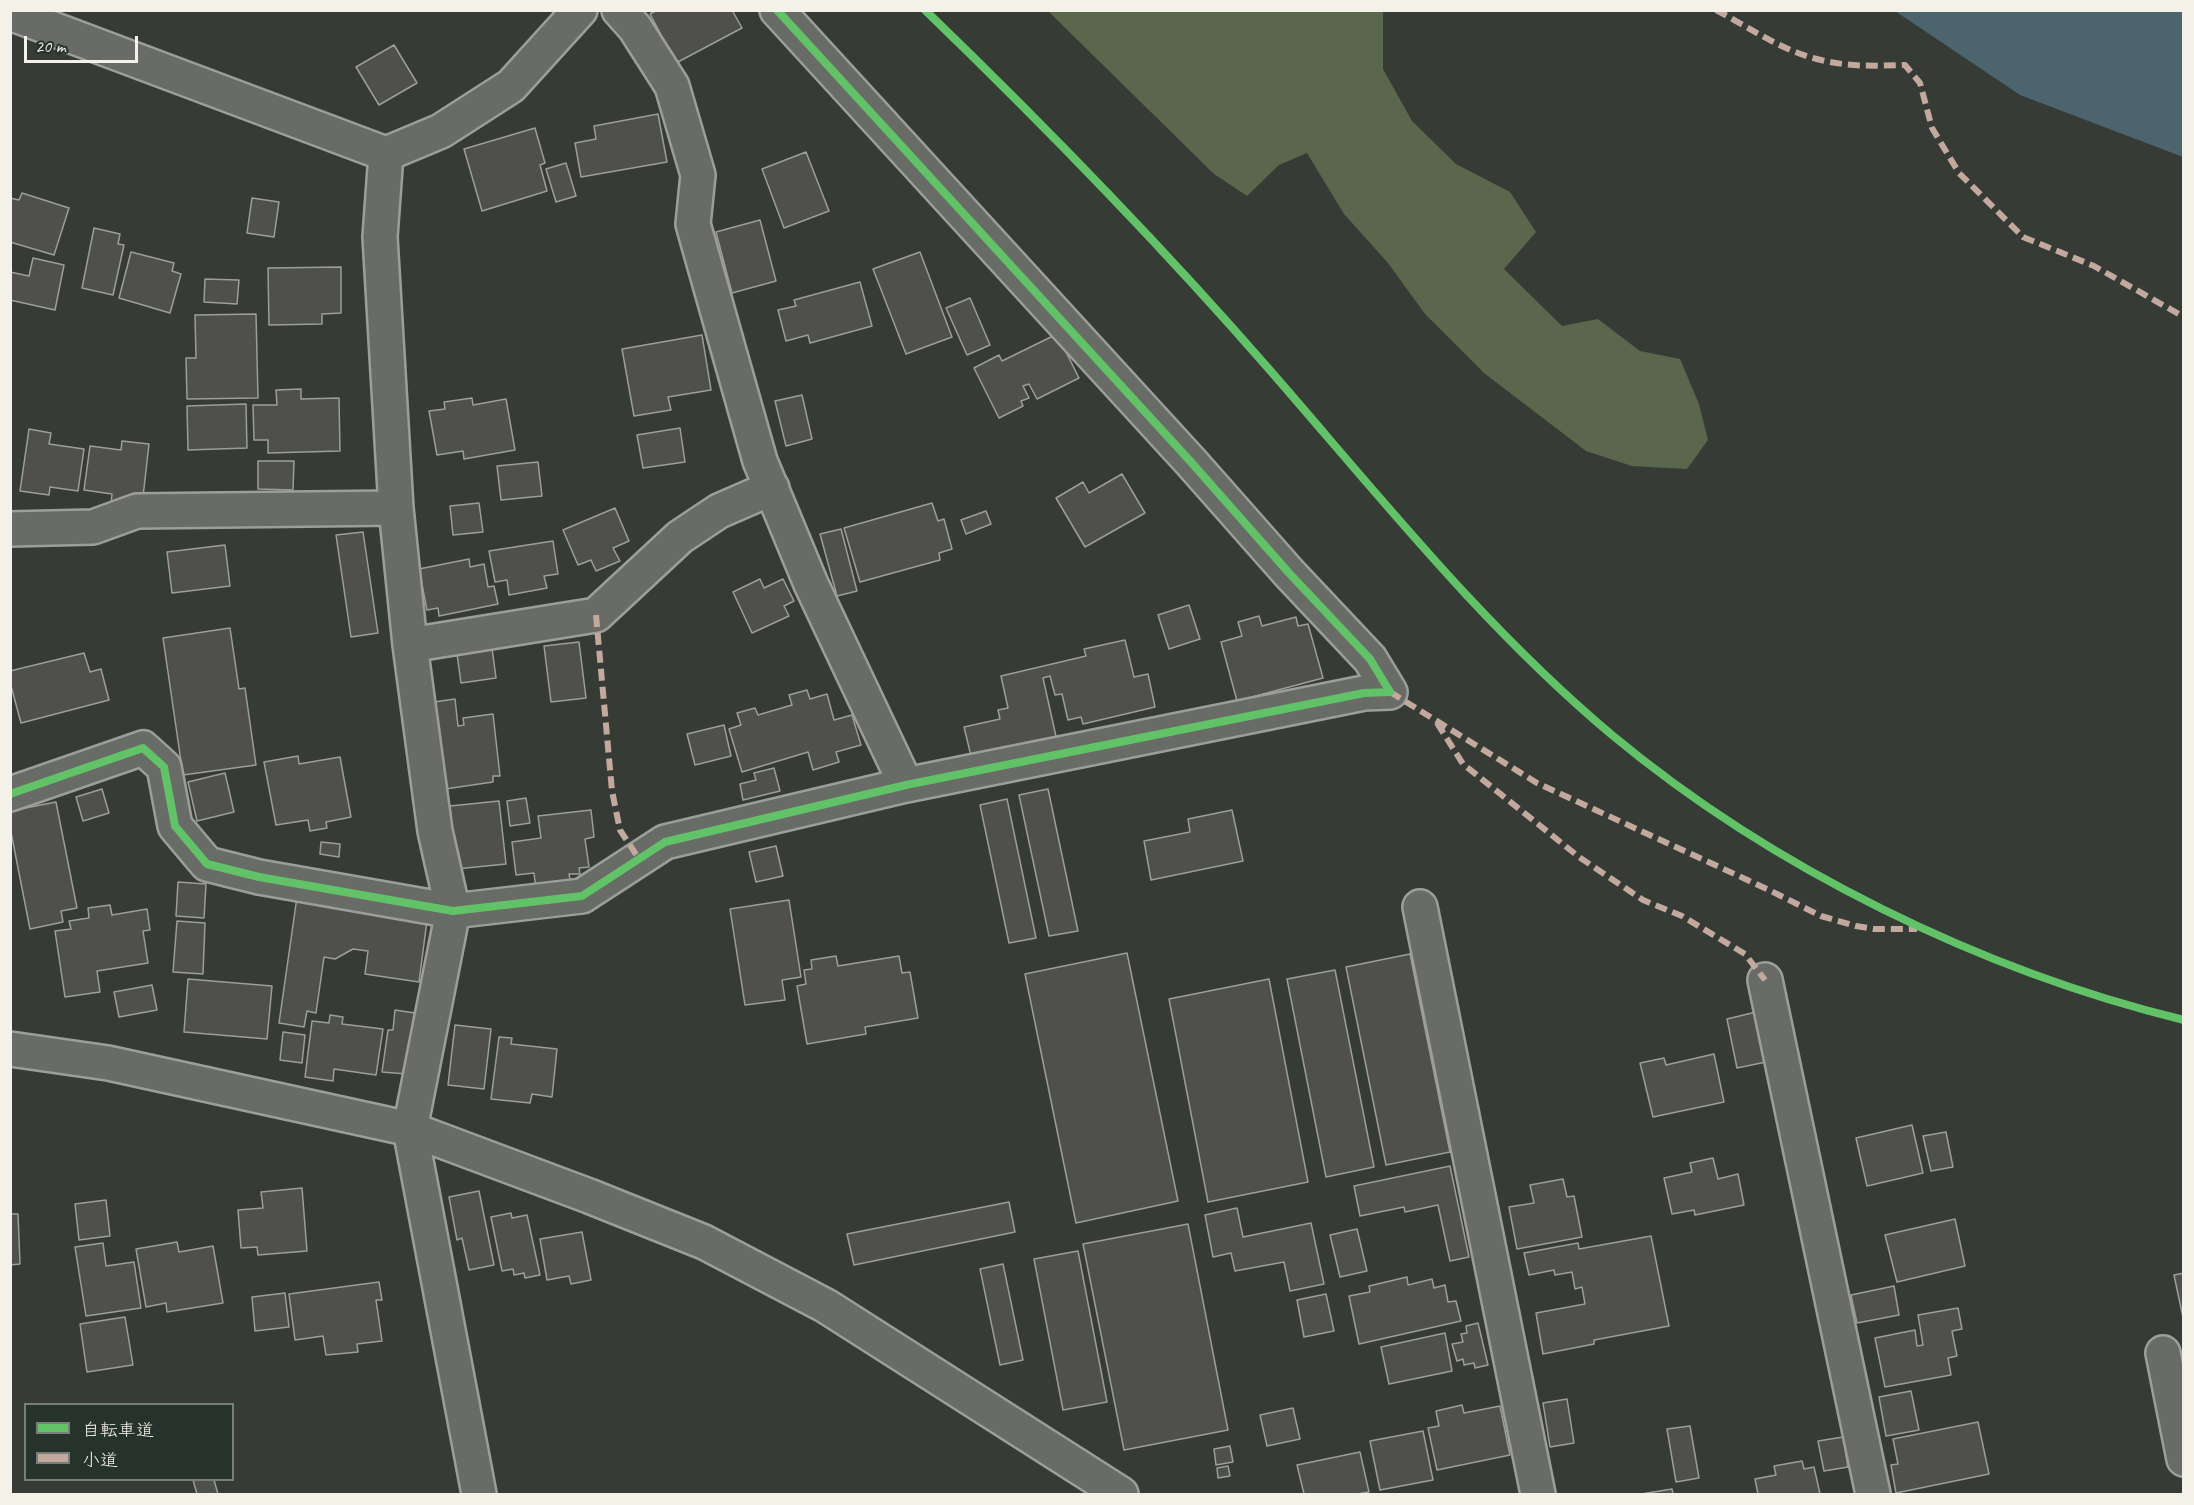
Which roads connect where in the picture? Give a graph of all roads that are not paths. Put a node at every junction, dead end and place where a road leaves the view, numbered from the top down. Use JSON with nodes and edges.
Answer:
{"nodes":[{"id":1,"x":580,"y":10,"type":"edge"},
{"id":2,"x":619,"y":10,"type":"edge"},
{"id":3,"x":777,"y":10,"type":"edge"},
{"id":4,"x":10,"y":13,"type":"edge"},
{"id":5,"x":386,"y":154,"type":"junction"},
{"id":6,"x":772,"y":488,"type":"junction"},
{"id":7,"x":396,"y":507,"type":"junction"},
{"id":8,"x":10,"y":529,"type":"edge"},
{"id":9,"x":410,"y":645,"type":"junction"},
{"id":10,"x":906,"y":785,"type":"junction"},
{"id":11,"x":10,"y":794,"type":"edge"},
{"id":12,"x":1420,"y":907,"type":"dead end"},
{"id":13,"x":453,"y":911,"type":"junction"},
{"id":14,"x":1765,"y":980,"type":"dead end"},
{"id":15,"x":10,"y":1049,"type":"edge"},
{"id":16,"x":410,"y":1129,"type":"junction"},
{"id":17,"x":2163,"y":1353,"type":"dead end"},
{"id":18,"x":2184,"y":1459,"type":"edge"},
{"id":19,"x":479,"y":1494,"type":"edge"},
{"id":20,"x":1121,"y":1494,"type":"edge"},
{"id":21,"x":1538,"y":1494,"type":"edge"},
{"id":22,"x":1873,"y":1494,"type":"edge"}],
"edges":[{"from":1,"to":5,"type":"street"},
{"from":2,"to":6,"type":"street"},
{"from":3,"to":10,"type":"street"},
{"from":4,"to":5,"type":"street"},
{"from":5,"to":7,"type":"street"},
{"from":6,"to":9,"type":"street"},
{"from":6,"to":10,"type":"street"},
{"from":7,"to":8,"type":"street"},
{"from":7,"to":9,"type":"street"},
{"from":9,"to":13,"type":"street"},
{"from":10,"to":13,"type":"street"},
{"from":11,"to":13,"type":"street"},
{"from":12,"to":21,"type":"street"},
{"from":13,"to":16,"type":"street"},
{"from":14,"to":22,"type":"street"},
{"from":15,"to":16,"type":"street"},
{"from":16,"to":19,"type":"street"},
{"from":16,"to":20,"type":"street"},
{"from":17,"to":18,"type":"street"}]}
